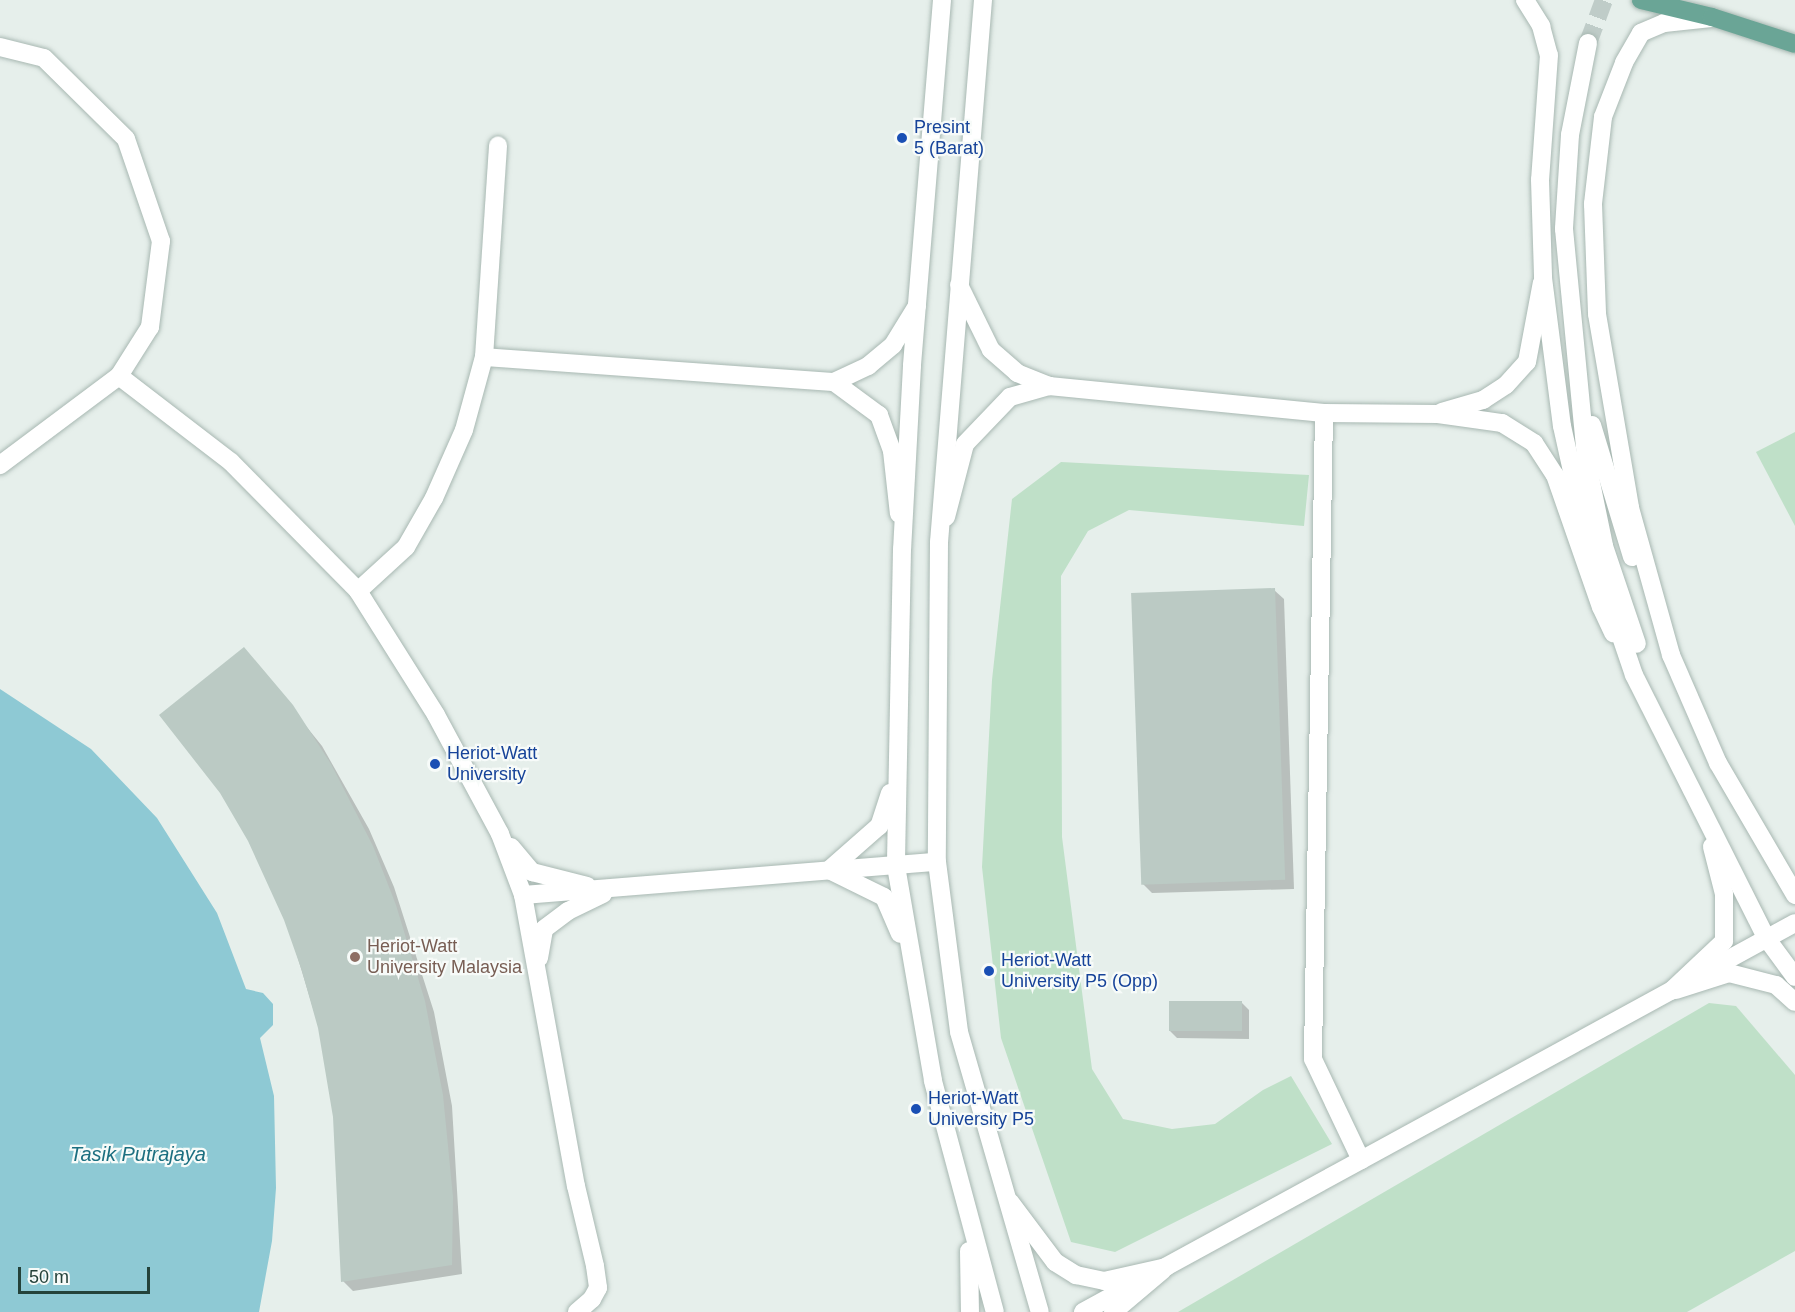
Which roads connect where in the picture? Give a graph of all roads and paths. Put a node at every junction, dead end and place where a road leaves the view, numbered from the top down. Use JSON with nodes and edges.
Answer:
{"nodes":[{"id":1,"x":942,"y":0,"type":"edge"},
{"id":2,"x":983,"y":0,"type":"edge"},
{"id":3,"x":1525,"y":0,"type":"edge"},
{"id":4,"x":1641,"y":0,"type":"edge"},
{"id":5,"x":1712,"y":17,"type":"junction"},
{"id":6,"x":1588,"y":43,"type":"tunnel mouth"},
{"id":7,"x":1795,"y":44,"type":"edge"},
{"id":8,"x":0,"y":47,"type":"edge"},
{"id":9,"x":498,"y":145,"type":"dead end"},
{"id":10,"x":1543,"y":278,"type":"junction"},
{"id":11,"x":959,"y":285,"type":"junction"},
{"id":12,"x":917,"y":306,"type":"junction"},
{"id":13,"x":484,"y":357,"type":"junction"},
{"id":14,"x":1577,"y":363,"type":"junction"},
{"id":15,"x":119,"y":376,"type":"junction"},
{"id":16,"x":834,"y":382,"type":"junction"},
{"id":17,"x":1049,"y":386,"type":"junction"},
{"id":18,"x":1324,"y":413,"type":"junction"},
{"id":19,"x":1438,"y":414,"type":"junction"},
{"id":20,"x":0,"y":465,"type":"edge"},
{"id":21,"x":939,"y":542,"type":"junction"},
{"id":22,"x":902,"y":549,"type":"junction"},
{"id":23,"x":358,"y":591,"type":"junction"},
{"id":24,"x":1671,"y":655,"type":"junction"},
{"id":25,"x":1634,"y":675,"type":"junction"},
{"id":26,"x":895,"y":778,"type":"junction"},
{"id":27,"x":1704,"y":816,"type":"junction"},
{"id":28,"x":500,"y":834,"type":"junction"},
{"id":29,"x":937,"y":862,"type":"junction"},
{"id":30,"x":896,"y":866,"type":"junction"},
{"id":31,"x":829,"y":870,"type":"junction"},
{"id":32,"x":610,"y":891,"type":"junction"},
{"id":33,"x":523,"y":895,"type":"junction"},
{"id":34,"x":1795,"y":895,"type":"edge"},
{"id":35,"x":1795,"y":923,"type":"edge"},
{"id":36,"x":1767,"y":939,"type":"junction"},
{"id":37,"x":910,"y":960,"type":"junction"},
{"id":38,"x":536,"y":974,"type":"junction"},
{"id":39,"x":1795,"y":977,"type":"edge"},
{"id":40,"x":1671,"y":991,"type":"junction"},
{"id":41,"x":1795,"y":1002,"type":"edge"},
{"id":42,"x":1361,"y":1160,"type":"junction"},
{"id":43,"x":1002,"y":1191,"type":"junction"},
{"id":44,"x":965,"y":1207,"type":"junction"},
{"id":45,"x":1166,"y":1267,"type":"junction"},
{"id":46,"x":577,"y":1312,"type":"edge"},
{"id":47,"x":970,"y":1312,"type":"edge"},
{"id":48,"x":995,"y":1312,"type":"edge"},
{"id":49,"x":1040,"y":1312,"type":"edge"},
{"id":50,"x":1083,"y":1312,"type":"edge"},
{"id":51,"x":1113,"y":1312,"type":"edge"}],
"edges":[{"from":1,"to":12,"type":"street"},
{"from":2,"to":11,"type":"street"},
{"from":3,"to":10,"type":"street"},
{"from":4,"to":5,"type":"main road"},
{"from":5,"to":7,"type":"main road"},
{"from":5,"to":24,"type":"street"},
{"from":6,"to":14,"type":"street"},
{"from":8,"to":15,"type":"street"},
{"from":9,"to":13,"type":"street"},
{"from":10,"to":19,"type":"street"},
{"from":10,"to":25,"type":"street"},
{"from":11,"to":17,"type":"street"},
{"from":11,"to":21,"type":"street"},
{"from":12,"to":16,"type":"street"},
{"from":12,"to":22,"type":"street"},
{"from":13,"to":16,"type":"street"},
{"from":13,"to":23,"type":"street"},
{"from":14,"to":24,"type":"street"},
{"from":14,"to":27,"type":"street"},
{"from":15,"to":20,"type":"street"},
{"from":15,"to":23,"type":"street"},
{"from":16,"to":22,"type":"street"},
{"from":17,"to":18,"type":"street"},
{"from":17,"to":21,"type":"street"},
{"from":18,"to":19,"type":"street"},
{"from":18,"to":42,"type":"street"},
{"from":19,"to":25,"type":"street"},
{"from":21,"to":29,"type":"street"},
{"from":22,"to":26,"type":"street"},
{"from":23,"to":28,"type":"street"},
{"from":24,"to":34,"type":"street"},
{"from":25,"to":27,"type":"street"},
{"from":26,"to":30,"type":"street"},
{"from":26,"to":31,"type":"street"},
{"from":27,"to":36,"type":"street"},
{"from":27,"to":40,"type":"street"},
{"from":28,"to":32,"type":"street"},
{"from":28,"to":33,"type":"street"},
{"from":29,"to":30,"type":"street"},
{"from":29,"to":43,"type":"street"},
{"from":30,"to":31,"type":"street"},
{"from":30,"to":37,"type":"street"},
{"from":31,"to":32,"type":"street"},
{"from":31,"to":37,"type":"street"},
{"from":32,"to":33,"type":"street"},
{"from":32,"to":38,"type":"street"},
{"from":33,"to":38,"type":"street"},
{"from":35,"to":36,"type":"street"},
{"from":36,"to":39,"type":"street"},
{"from":36,"to":40,"type":"street"},
{"from":37,"to":44,"type":"street"},
{"from":38,"to":46,"type":"street"},
{"from":40,"to":41,"type":"street"},
{"from":40,"to":42,"type":"street"},
{"from":42,"to":45,"type":"street"},
{"from":43,"to":45,"type":"street"},
{"from":43,"to":49,"type":"street"},
{"from":44,"to":47,"type":"street"},
{"from":44,"to":48,"type":"street"},
{"from":45,"to":50,"type":"street"},
{"from":45,"to":51,"type":"street"}]}
